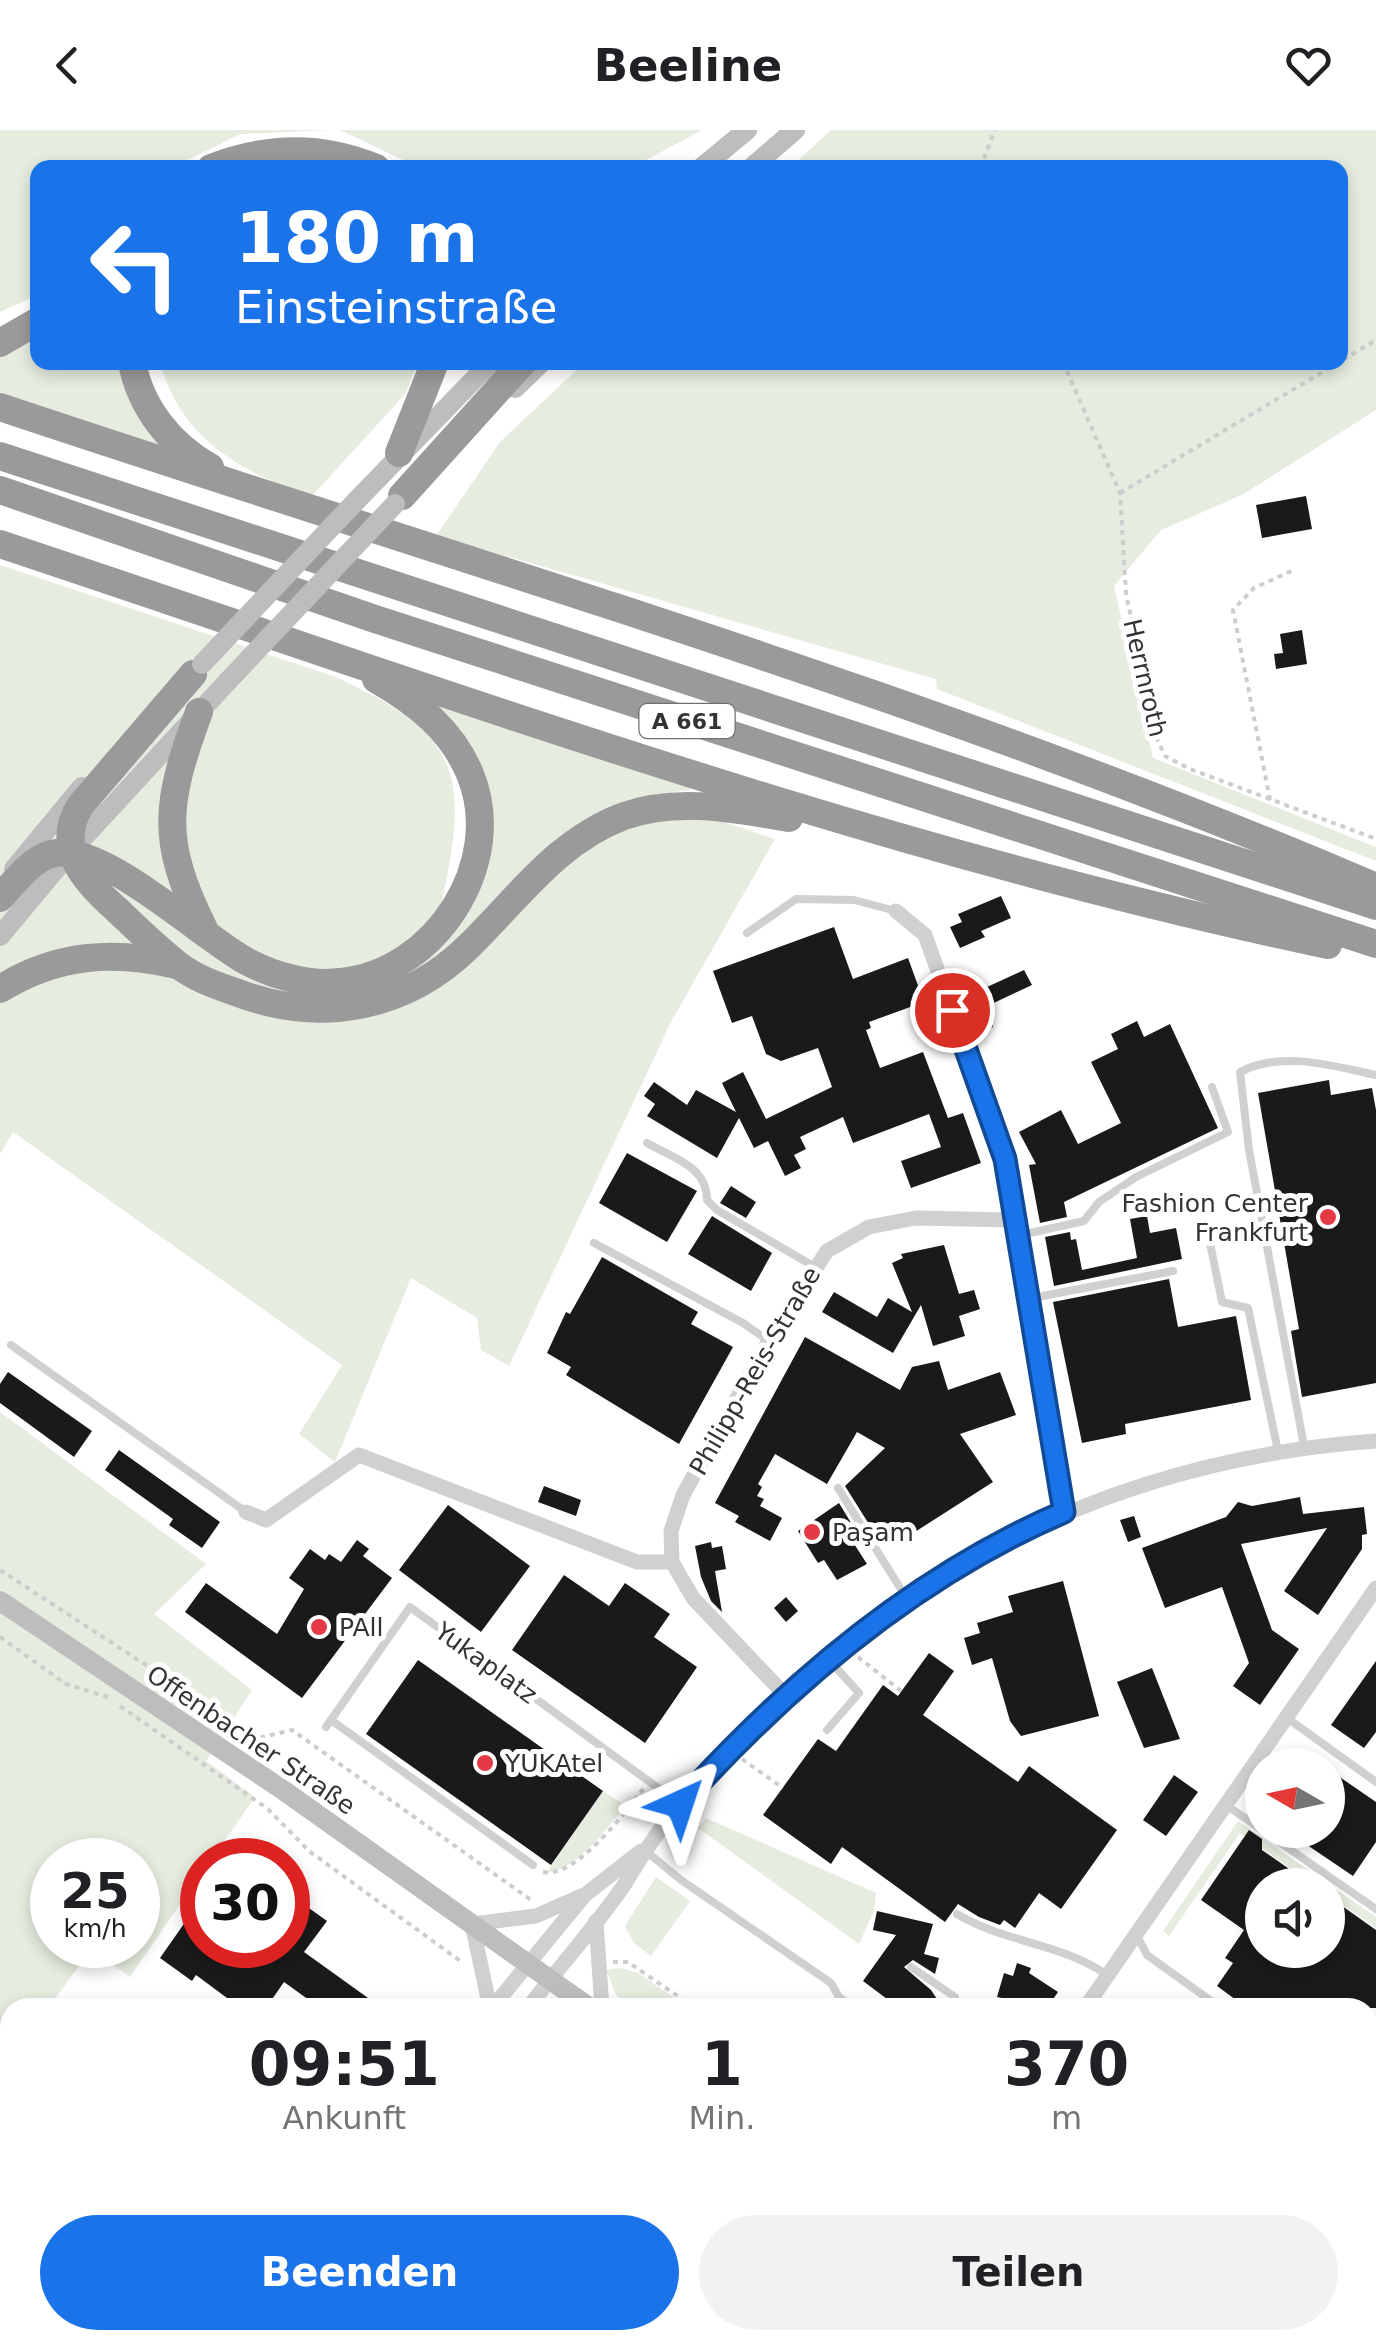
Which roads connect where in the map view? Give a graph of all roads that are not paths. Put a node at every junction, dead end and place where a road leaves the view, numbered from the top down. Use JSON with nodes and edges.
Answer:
{"nodes":[{"id":1,"x":747,"y":130,"type":"edge"},
{"id":2,"x":795,"y":130,"type":"edge"},
{"id":3,"x":236,"y":160,"type":"edge"},
{"id":4,"x":350,"y":160,"type":"edge"},
{"id":5,"x":711,"y":160,"type":"edge"},
{"id":6,"x":760,"y":160,"type":"edge"},
{"id":7,"x":30,"y":326,"type":"edge"},
{"id":8,"x":0,"y":343,"type":"edge"},
{"id":9,"x":135,"y":370,"type":"edge"},
{"id":10,"x":431,"y":370,"type":"edge"},
{"id":11,"x":483,"y":370,"type":"edge"},
{"id":12,"x":517,"y":370,"type":"edge"},
{"id":13,"x":534,"y":370,"type":"edge"},
{"id":14,"x":0,"y":407,"type":"edge"},
{"id":15,"x":399,"y":453,"type":"junction"},
{"id":16,"x":0,"y":456,"type":"edge"},
{"id":17,"x":0,"y":490,"type":"edge"},
{"id":18,"x":398,"y":500,"type":"junction"},
{"id":19,"x":284,"y":502,"type":"junction"},
{"id":20,"x":0,"y":544,"type":"edge"},
{"id":21,"x":331,"y":654,"type":"junction"},
{"id":22,"x":198,"y":669,"type":"junction"},
{"id":23,"x":199,"y":712,"type":"junction"},
{"id":24,"x":868,"y":830,"type":"junction"},
{"id":25,"x":70,"y":852,"type":"junction"},
{"id":26,"x":1376,"y":886,"type":"edge"},
{"id":27,"x":0,"y":887,"type":"edge"},
{"id":28,"x":0,"y":898,"type":"edge"},
{"id":29,"x":1376,"y":906,"type":"edge"},
{"id":30,"x":896,"y":910,"type":"joint"},
{"id":31,"x":205,"y":930,"type":"junction"},
{"id":32,"x":748,"y":932,"type":"dead end"},
{"id":33,"x":0,"y":936,"type":"edge"},
{"id":34,"x":1376,"y":944,"type":"edge"},
{"id":35,"x":1376,"y":955,"type":"edge"},
{"id":36,"x":178,"y":965,"type":"junction"},
{"id":37,"x":0,"y":988,"type":"edge"},
{"id":38,"x":1376,"y":1076,"type":"edge"},
{"id":39,"x":1212,"y":1087,"type":"dead end"},
{"id":40,"x":646,"y":1143,"type":"dead end"},
{"id":41,"x":1014,"y":1228,"type":"junction"},
{"id":42,"x":1208,"y":1233,"type":"dead end"},
{"id":43,"x":594,"y":1243,"type":"dead end"},
{"id":44,"x":815,"y":1268,"type":"junction"},
{"id":45,"x":1173,"y":1272,"type":"dead end"},
{"id":46,"x":1027,"y":1299,"type":"junction"},
{"id":47,"x":769,"y":1342,"type":"junction"},
{"id":48,"x":11,"y":1345,"type":"dead end"},
{"id":49,"x":1376,"y":1442,"type":"edge"},
{"id":50,"x":1304,"y":1446,"type":"junction"},
{"id":51,"x":1278,"y":1451,"type":"junction"},
{"id":52,"x":838,"y":1488,"type":"dead end"},
{"id":53,"x":246,"y":1512,"type":"joint"},
{"id":54,"x":1064,"y":1512,"type":"junction"},
{"id":55,"x":672,"y":1562,"type":"junction"},
{"id":56,"x":1376,"y":1588,"type":"edge"},
{"id":57,"x":907,"y":1599,"type":"junction"},
{"id":58,"x":0,"y":1600,"type":"edge"},
{"id":59,"x":1371,"y":1610,"type":"edge"},
{"id":60,"x":829,"y":1660,"type":"junction"},
{"id":61,"x":786,"y":1696,"type":"junction"},
{"id":62,"x":1287,"y":1718,"type":"junction"},
{"id":63,"x":827,"y":1730,"type":"dead end"},
{"id":64,"x":1376,"y":1766,"type":"edge"},
{"id":65,"x":1372,"y":1779,"type":"edge"},
{"id":66,"x":680,"y":1804,"type":"junction"},
{"id":67,"x":1226,"y":1805,"type":"junction"},
{"id":68,"x":644,"y":1849,"type":"junction"},
{"id":69,"x":533,"y":1865,"type":"road end"},
{"id":70,"x":585,"y":1895,"type":"junction"},
{"id":71,"x":1376,"y":1910,"type":"edge"},
{"id":72,"x":958,"y":1914,"type":"dead end"},
{"id":73,"x":596,"y":1922,"type":"junction"},
{"id":74,"x":472,"y":1924,"type":"junction"},
{"id":75,"x":1136,"y":1934,"type":"junction"},
{"id":76,"x":528,"y":1964,"type":"junction"},
{"id":77,"x":912,"y":1967,"type":"dead end"},
{"id":78,"x":1107,"y":1976,"type":"junction"},
{"id":79,"x":550,"y":1979,"type":"junction"},
{"id":80,"x":489,"y":1998,"type":"edge"},
{"id":81,"x":499,"y":1998,"type":"edge"},
{"id":82,"x":536,"y":1998,"type":"edge"},
{"id":83,"x":576,"y":1998,"type":"edge"},
{"id":84,"x":601,"y":1998,"type":"edge"},
{"id":85,"x":840,"y":1998,"type":"edge"},
{"id":86,"x":955,"y":1998,"type":"edge"},
{"id":87,"x":1092,"y":1998,"type":"edge"},
{"id":88,"x":1207,"y":1998,"type":"edge"}],
"edges":[{"from":1,"to":5,"type":"main road"},
{"from":2,"to":6,"type":"main road"},
{"from":3,"to":4,"type":"highway"},
{"from":7,"to":8,"type":"highway"},
{"from":9,"to":19,"type":"highway"},
{"from":10,"to":15,"type":"highway"},
{"from":11,"to":15,"type":"main road"},
{"from":12,"to":18,"type":"highway"},
{"from":13,"to":18,"type":"main road"},
{"from":14,"to":19,"type":"highway"},
{"from":15,"to":22,"type":"main road","bridge":true},
{"from":16,"to":29,"type":"highway","number":"A 661"},
{"from":17,"to":34,"type":"highway","number":"A 661"},
{"from":18,"to":23,"type":"main road","bridge":true},
{"from":19,"to":26,"type":"highway"},
{"from":20,"to":21,"type":"highway"},
{"from":21,"to":24,"type":"highway"},
{"from":21,"to":31,"type":"highway"},
{"from":22,"to":25,"type":"highway"},
{"from":22,"to":27,"type":"main road"},
{"from":23,"to":25,"type":"main road"},
{"from":23,"to":31,"type":"highway"},
{"from":24,"to":35,"type":"highway"},
{"from":24,"to":36,"type":"highway"},
{"from":25,"to":28,"type":"highway"},
{"from":25,"to":31,"type":"highway"},
{"from":25,"to":33,"type":"main road"},
{"from":25,"to":36,"type":"highway"},
{"from":30,"to":32,"type":"lane"},
{"from":30,"to":41,"type":"street"},
{"from":36,"to":37,"type":"highway"},
{"from":38,"to":50,"type":"lane"},
{"from":39,"to":41,"type":"lane"},
{"from":40,"to":44,"type":"lane"},
{"from":41,"to":44,"type":"street","name":"Philipp-Reis-Straße"},
{"from":41,"to":46,"type":"street"},
{"from":42,"to":51,"type":"lane"},
{"from":43,"to":47,"type":"lane"},
{"from":44,"to":47,"type":"street","name":"Philipp-Reis-Straße"},
{"from":45,"to":46,"type":"lane"},
{"from":46,"to":54,"type":"street"},
{"from":47,"to":55,"type":"street","name":"Philipp-Reis-Straße"},
{"from":48,"to":53,"type":"lane"},
{"from":49,"to":50,"type":"street"},
{"from":50,"to":51,"type":"street"},
{"from":51,"to":54,"type":"street"},
{"from":52,"to":57,"type":"lane"},
{"from":53,"to":55,"type":"street"},
{"from":54,"to":57,"type":"street"},
{"from":55,"to":61,"type":"street"},
{"from":56,"to":59,"type":"street"},
{"from":57,"to":60,"type":"street"},
{"from":58,"to":74,"type":"main road","name":"Offenbacher Straße"},
{"from":59,"to":62,"type":"street"},
{"from":60,"to":61,"type":"street"},
{"from":60,"to":63,"type":"lane"},
{"from":61,"to":66,"type":"street"},
{"from":62,"to":65,"type":"lane"},
{"from":62,"to":67,"type":"street"},
{"from":64,"to":65,"type":"lane"},
{"from":66,"to":68,"type":"street"},
{"from":66,"to":69,"type":"lane","name":"Yukaplatz"},
{"from":67,"to":71,"type":"lane"},
{"from":67,"to":75,"type":"street"},
{"from":68,"to":70,"type":"street"},
{"from":68,"to":73,"type":"street"},
{"from":68,"to":85,"type":"lane"},
{"from":70,"to":74,"type":"street"},
{"from":70,"to":76,"type":"street"},
{"from":72,"to":78,"type":"lane"},
{"from":73,"to":79,"type":"street"},
{"from":73,"to":84,"type":"street"},
{"from":74,"to":76,"type":"main road","name":"Offenbacher Straße"},
{"from":74,"to":80,"type":"street"},
{"from":75,"to":78,"type":"street"},
{"from":75,"to":88,"type":"lane"},
{"from":76,"to":79,"type":"main road","name":"Offenbacher Straße"},
{"from":76,"to":81,"type":"street"},
{"from":77,"to":86,"type":"lane"},
{"from":78,"to":87,"type":"street"},
{"from":79,"to":82,"type":"street"},
{"from":79,"to":83,"type":"main road","name":"Offenbacher Straße"}]}
